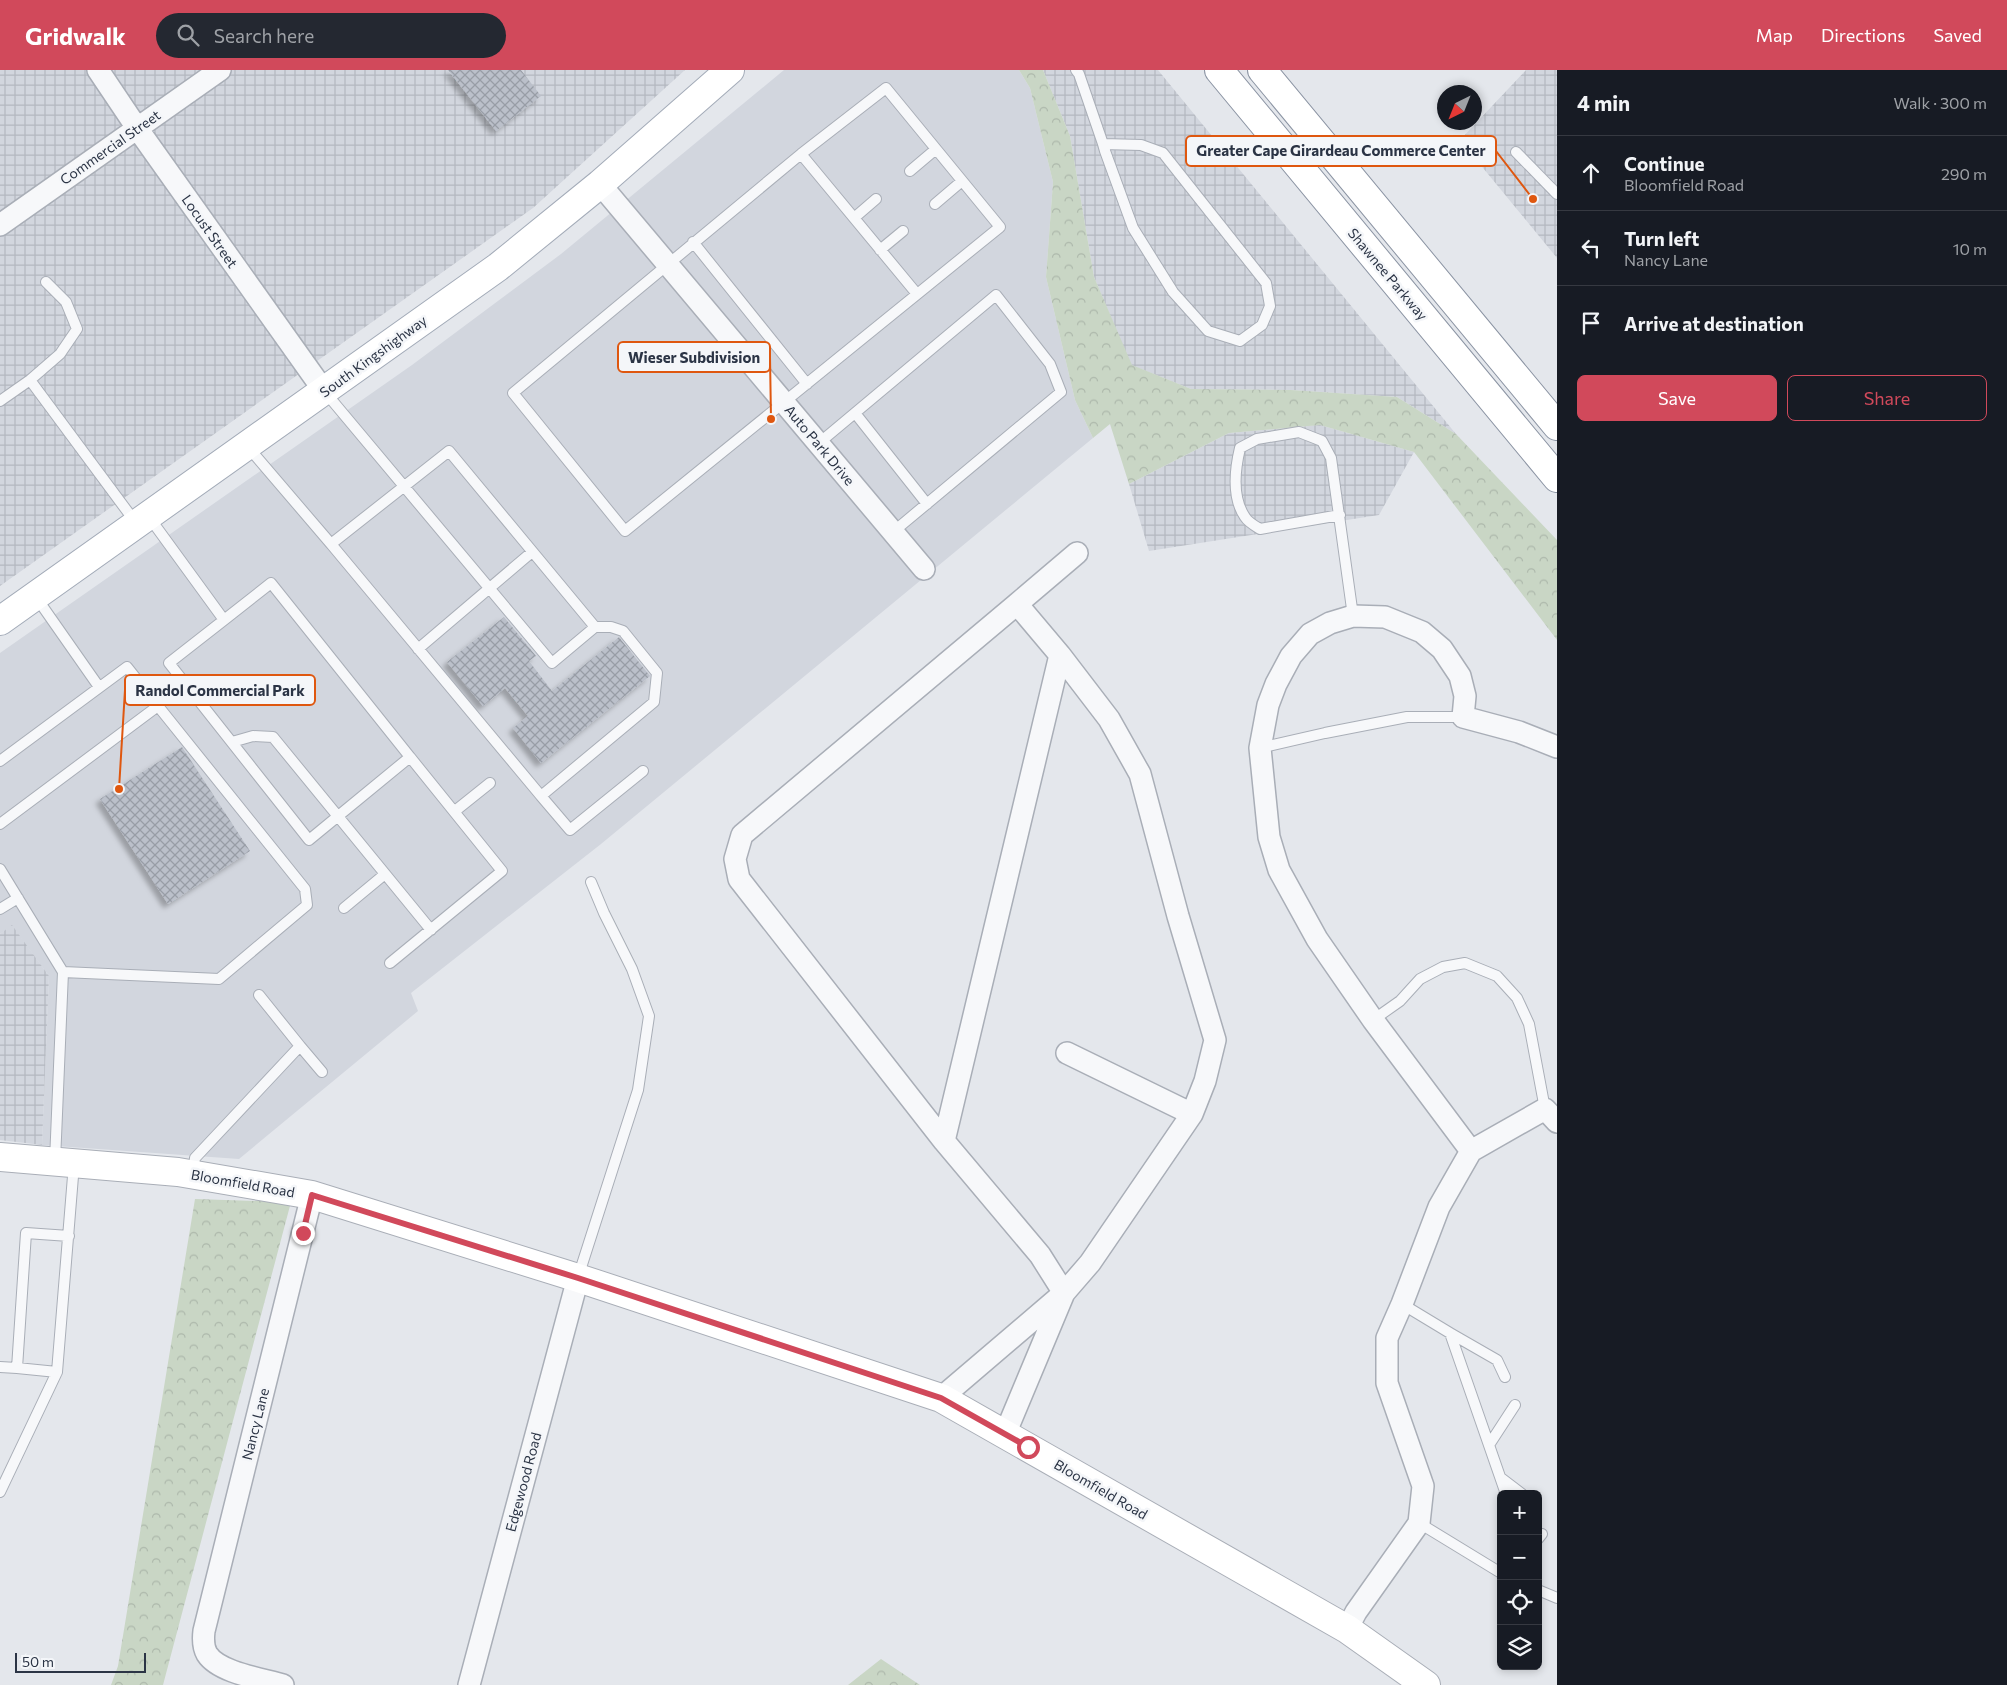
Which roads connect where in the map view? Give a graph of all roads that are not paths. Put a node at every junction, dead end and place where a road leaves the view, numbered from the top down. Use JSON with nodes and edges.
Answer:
{"nodes":[{"id":1,"x":98,"y":70,"type":"edge"},
{"id":2,"x":220,"y":70,"type":"edge"},
{"id":3,"x":730,"y":70,"type":"edge"},
{"id":4,"x":1076,"y":70,"type":"edge"},
{"id":5,"x":1220,"y":70,"type":"edge"},
{"id":6,"x":1262,"y":70,"type":"edge"},
{"id":7,"x":137,"y":128,"type":"junction"},
{"id":8,"x":1103,"y":144,"type":"junction"},
{"id":9,"x":936,"y":149,"type":"junction"},
{"id":10,"x":1516,"y":152,"type":"dead end"},
{"id":11,"x":801,"y":154,"type":"junction"},
{"id":12,"x":910,"y":172,"type":"dead end"},
{"id":13,"x":962,"y":181,"type":"junction"},
{"id":14,"x":600,"y":184,"type":"junction"},
{"id":15,"x":1557,"y":194,"type":"edge"},
{"id":16,"x":876,"y":199,"type":"dead end"},
{"id":17,"x":935,"y":204,"type":"dead end"},
{"id":18,"x":854,"y":218,"type":"junction"},
{"id":19,"x":0,"y":225,"type":"edge"},
{"id":20,"x":903,"y":231,"type":"dead end"},
{"id":21,"x":693,"y":242,"type":"junction"},
{"id":22,"x":880,"y":250,"type":"junction"},
{"id":23,"x":667,"y":264,"type":"junction"},
{"id":24,"x":46,"y":282,"type":"dead end"},
{"id":25,"x":917,"y":294,"type":"junction"},
{"id":26,"x":30,"y":380,"type":"junction"},
{"id":27,"x":807,"y":384,"type":"junction"},
{"id":28,"x":324,"y":391,"type":"junction"},
{"id":29,"x":0,"y":401,"type":"edge"},
{"id":30,"x":785,"y":402,"type":"junction"},
{"id":31,"x":855,"y":414,"type":"junction"},
{"id":32,"x":1557,"y":426,"type":"edge"},
{"id":33,"x":819,"y":443,"type":"junction"},
{"id":34,"x":247,"y":446,"type":"junction"},
{"id":35,"x":1557,"y":478,"type":"edge"},
{"id":36,"x":404,"y":486,"type":"junction"},
{"id":37,"x":927,"y":504,"type":"junction"},
{"id":38,"x":1340,"y":515,"type":"junction"},
{"id":39,"x":142,"y":520,"type":"junction"},
{"id":40,"x":893,"y":532,"type":"junction"},
{"id":41,"x":331,"y":544,"type":"junction"},
{"id":42,"x":532,"y":552,"type":"junction"},
{"id":43,"x":1077,"y":554,"type":"dead end"},
{"id":44,"x":924,"y":569,"type":"dead end"},
{"id":45,"x":489,"y":589,"type":"junction"},
{"id":46,"x":36,"y":596,"type":"junction"},
{"id":47,"x":1017,"y":604,"type":"junction"},
{"id":48,"x":1353,"y":616,"type":"junction"},
{"id":49,"x":1,"y":617,"type":"edge"},
{"id":50,"x":224,"y":620,"type":"junction"},
{"id":51,"x":595,"y":627,"type":"junction"},
{"id":52,"x":418,"y":648,"type":"junction"},
{"id":53,"x":1060,"y":655,"type":"junction"},
{"id":54,"x":99,"y":687,"type":"junction"},
{"id":55,"x":158,"y":706,"type":"junction"},
{"id":56,"x":1463,"y":717,"type":"junction"},
{"id":57,"x":232,"y":742,"type":"junction"},
{"id":58,"x":1557,"y":747,"type":"edge"},
{"id":59,"x":1260,"y":748,"type":"junction"},
{"id":60,"x":410,"y":757,"type":"junction"},
{"id":61,"x":0,"y":761,"type":"edge"},
{"id":62,"x":642,"y":771,"type":"dead end"},
{"id":63,"x":490,"y":783,"type":"dead end"},
{"id":64,"x":541,"y":796,"type":"junction"},
{"id":65,"x":455,"y":812,"type":"junction"},
{"id":66,"x":338,"y":817,"type":"junction"},
{"id":67,"x":0,"y":824,"type":"edge"},
{"id":68,"x":0,"y":869,"type":"edge"},
{"id":69,"x":385,"y":874,"type":"junction"},
{"id":70,"x":591,"y":882,"type":"dead end"},
{"id":71,"x":18,"y":898,"type":"junction"},
{"id":72,"x":344,"y":908,"type":"dead end"},
{"id":73,"x":0,"y":909,"type":"edge"},
{"id":74,"x":431,"y":930,"type":"junction"},
{"id":75,"x":390,"y":963,"type":"dead end"},
{"id":76,"x":63,"y":972,"type":"junction"},
{"id":77,"x":259,"y":995,"type":"dead end"},
{"id":78,"x":1373,"y":1020,"type":"junction"},
{"id":79,"x":300,"y":1046,"type":"junction"},
{"id":80,"x":1067,"y":1053,"type":"dead end"},
{"id":81,"x":322,"y":1072,"type":"dead end"},
{"id":82,"x":1192,"y":1114,"type":"junction"},
{"id":83,"x":1551,"y":1115,"type":"edge"},
{"id":84,"x":944,"y":1141,"type":"junction"},
{"id":85,"x":1471,"y":1151,"type":"junction"},
{"id":86,"x":0,"y":1157,"type":"edge"},
{"id":87,"x":65,"y":1163,"type":"junction"},
{"id":88,"x":193,"y":1174,"type":"junction"},
{"id":89,"x":312,"y":1195,"type":"junction"},
{"id":90,"x":69,"y":1236,"type":"junction"},
{"id":91,"x":578,"y":1278,"type":"junction"},
{"id":92,"x":1064,"y":1293,"type":"junction"},
{"id":93,"x":1402,"y":1304,"type":"junction"},
{"id":94,"x":1450,"y":1333,"type":"junction"},
{"id":95,"x":0,"y":1367,"type":"edge"},
{"id":96,"x":17,"y":1368,"type":"junction"},
{"id":97,"x":57,"y":1372,"type":"junction"},
{"id":98,"x":1505,"y":1377,"type":"dead end"},
{"id":99,"x":941,"y":1398,"type":"junction"},
{"id":100,"x":1515,"y":1405,"type":"dead end"},
{"id":101,"x":1005,"y":1434,"type":"junction"},
{"id":102,"x":1489,"y":1445,"type":"junction"},
{"id":103,"x":1500,"y":1478,"type":"junction"},
{"id":104,"x":1504,"y":1490,"type":"edge"},
{"id":105,"x":1516,"y":1490,"type":"edge"},
{"id":106,"x":0,"y":1492,"type":"edge"},
{"id":107,"x":1419,"y":1523,"type":"junction"},
{"id":108,"x":1497,"y":1571,"type":"edge"},
{"id":109,"x":1542,"y":1592,"type":"edge"},
{"id":110,"x":1557,"y":1598,"type":"edge"},
{"id":111,"x":1347,"y":1629,"type":"junction"},
{"id":112,"x":283,"y":1685,"type":"edge"},
{"id":113,"x":469,"y":1685,"type":"edge"},
{"id":114,"x":1426,"y":1685,"type":"edge"}],
"edges":[{"from":1,"to":7,"type":"street","name":"Locust Street"},
{"from":2,"to":7,"type":"street","name":"Commercial Street"},
{"from":3,"to":14,"type":"main road","name":"South Kingshighway"},
{"from":4,"to":8,"type":"lane"},
{"from":5,"to":35,"type":"main road","name":"Shawnee Parkway"},
{"from":6,"to":32,"type":"main road"},
{"from":7,"to":19,"type":"street","name":"Commercial Street"},
{"from":7,"to":28,"type":"street","name":"Locust Street"},
{"from":8,"to":8,"type":"lane"},
{"from":9,"to":11,"type":"lane"},
{"from":9,"to":12,"type":"lane"},
{"from":9,"to":13,"type":"lane"},
{"from":10,"to":15,"type":"lane"},
{"from":11,"to":18,"type":"lane"},
{"from":11,"to":21,"type":"lane"},
{"from":13,"to":17,"type":"lane"},
{"from":13,"to":25,"type":"lane"},
{"from":14,"to":23,"type":"street","name":"Auto Park Drive"},
{"from":14,"to":28,"type":"main road","name":"South Kingshighway"},
{"from":16,"to":18,"type":"lane"},
{"from":18,"to":22,"type":"lane"},
{"from":20,"to":22,"type":"lane"},
{"from":21,"to":23,"type":"lane"},
{"from":21,"to":27,"type":"lane"},
{"from":22,"to":25,"type":"lane"},
{"from":23,"to":30,"type":"street","name":"Auto Park Drive"},
{"from":23,"to":30,"type":"lane"},
{"from":24,"to":26,"type":"lane"},
{"from":25,"to":27,"type":"lane"},
{"from":26,"to":29,"type":"lane"},
{"from":26,"to":39,"type":"lane"},
{"from":27,"to":30,"type":"lane"},
{"from":28,"to":34,"type":"main road","name":"South Kingshighway"},
{"from":28,"to":36,"type":"lane"},
{"from":30,"to":33,"type":"street","name":"Auto Park Drive"},
{"from":31,"to":33,"type":"lane"},
{"from":31,"to":37,"type":"lane"},
{"from":31,"to":37,"type":"lane"},
{"from":33,"to":40,"type":"street","name":"Auto Park Drive"},
{"from":34,"to":39,"type":"main road","name":"South Kingshighway"},
{"from":34,"to":41,"type":"lane"},
{"from":36,"to":41,"type":"lane"},
{"from":36,"to":42,"type":"lane"},
{"from":36,"to":45,"type":"lane"},
{"from":37,"to":40,"type":"lane"},
{"from":38,"to":38,"type":"lane"},
{"from":38,"to":48,"type":"lane"},
{"from":39,"to":46,"type":"main road","name":"South Kingshighway"},
{"from":39,"to":50,"type":"lane"},
{"from":40,"to":44,"type":"street","name":"Auto Park Drive"},
{"from":41,"to":52,"type":"lane"},
{"from":42,"to":45,"type":"lane"},
{"from":42,"to":51,"type":"lane"},
{"from":43,"to":47,"type":"street"},
{"from":45,"to":51,"type":"lane"},
{"from":45,"to":52,"type":"lane"},
{"from":46,"to":49,"type":"main road","name":"South Kingshighway"},
{"from":46,"to":54,"type":"lane"},
{"from":47,"to":53,"type":"street"},
{"from":47,"to":84,"type":"street"},
{"from":48,"to":56,"type":"street"},
{"from":48,"to":59,"type":"street"},
{"from":50,"to":57,"type":"lane"},
{"from":50,"to":60,"type":"lane"},
{"from":51,"to":64,"type":"lane"},
{"from":52,"to":64,"type":"lane"},
{"from":53,"to":82,"type":"street"},
{"from":53,"to":84,"type":"street"},
{"from":54,"to":55,"type":"lane"},
{"from":54,"to":61,"type":"lane"},
{"from":55,"to":67,"type":"lane"},
{"from":55,"to":76,"type":"lane"},
{"from":56,"to":58,"type":"street"},
{"from":56,"to":59,"type":"lane"},
{"from":57,"to":66,"type":"lane"},
{"from":57,"to":66,"type":"lane"},
{"from":59,"to":78,"type":"street"},
{"from":60,"to":65,"type":"lane"},
{"from":60,"to":66,"type":"lane"},
{"from":62,"to":64,"type":"lane"},
{"from":63,"to":65,"type":"lane"},
{"from":65,"to":74,"type":"lane"},
{"from":66,"to":69,"type":"lane"},
{"from":68,"to":71,"type":"lane"},
{"from":69,"to":72,"type":"lane"},
{"from":69,"to":74,"type":"lane"},
{"from":70,"to":91,"type":"lane"},
{"from":71,"to":73,"type":"lane"},
{"from":71,"to":76,"type":"lane"},
{"from":74,"to":75,"type":"lane"},
{"from":76,"to":87,"type":"lane"},
{"from":77,"to":79,"type":"lane"},
{"from":78,"to":83,"type":"lane"},
{"from":78,"to":85,"type":"street"},
{"from":79,"to":81,"type":"lane"},
{"from":79,"to":88,"type":"lane"},
{"from":80,"to":82,"type":"street"},
{"from":82,"to":92,"type":"street"},
{"from":83,"to":85,"type":"street"},
{"from":84,"to":92,"type":"street"},
{"from":85,"to":93,"type":"street"},
{"from":86,"to":87,"type":"main road","name":"Bloomfield Road"},
{"from":87,"to":88,"type":"main road","name":"Bloomfield Road"},
{"from":87,"to":90,"type":"lane"},
{"from":88,"to":89,"type":"main road","name":"Bloomfield Road"},
{"from":89,"to":91,"type":"main road","name":"Bloomfield Road"},
{"from":89,"to":112,"type":"street","name":"Nancy Lane"},
{"from":90,"to":96,"type":"lane"},
{"from":90,"to":97,"type":"lane"},
{"from":91,"to":99,"type":"main road","name":"Bloomfield Road"},
{"from":91,"to":113,"type":"street","name":"Edgewood Road"},
{"from":92,"to":99,"type":"street"},
{"from":92,"to":101,"type":"street"},
{"from":93,"to":94,"type":"lane"},
{"from":93,"to":107,"type":"street"},
{"from":94,"to":98,"type":"lane"},
{"from":94,"to":102,"type":"lane"},
{"from":95,"to":96,"type":"lane"},
{"from":96,"to":97,"type":"lane"},
{"from":97,"to":106,"type":"lane"},
{"from":99,"to":101,"type":"main road","name":"Bloomfield Road"},
{"from":100,"to":102,"type":"lane"},
{"from":101,"to":111,"type":"main road","name":"Bloomfield Road"},
{"from":102,"to":103,"type":"lane"},
{"from":103,"to":104,"type":"lane"},
{"from":103,"to":105,"type":"lane"},
{"from":107,"to":108,"type":"lane"},
{"from":107,"to":111,"type":"street"},
{"from":109,"to":110,"type":"lane"},
{"from":111,"to":114,"type":"main road","name":"Bloomfield Road"}]}
